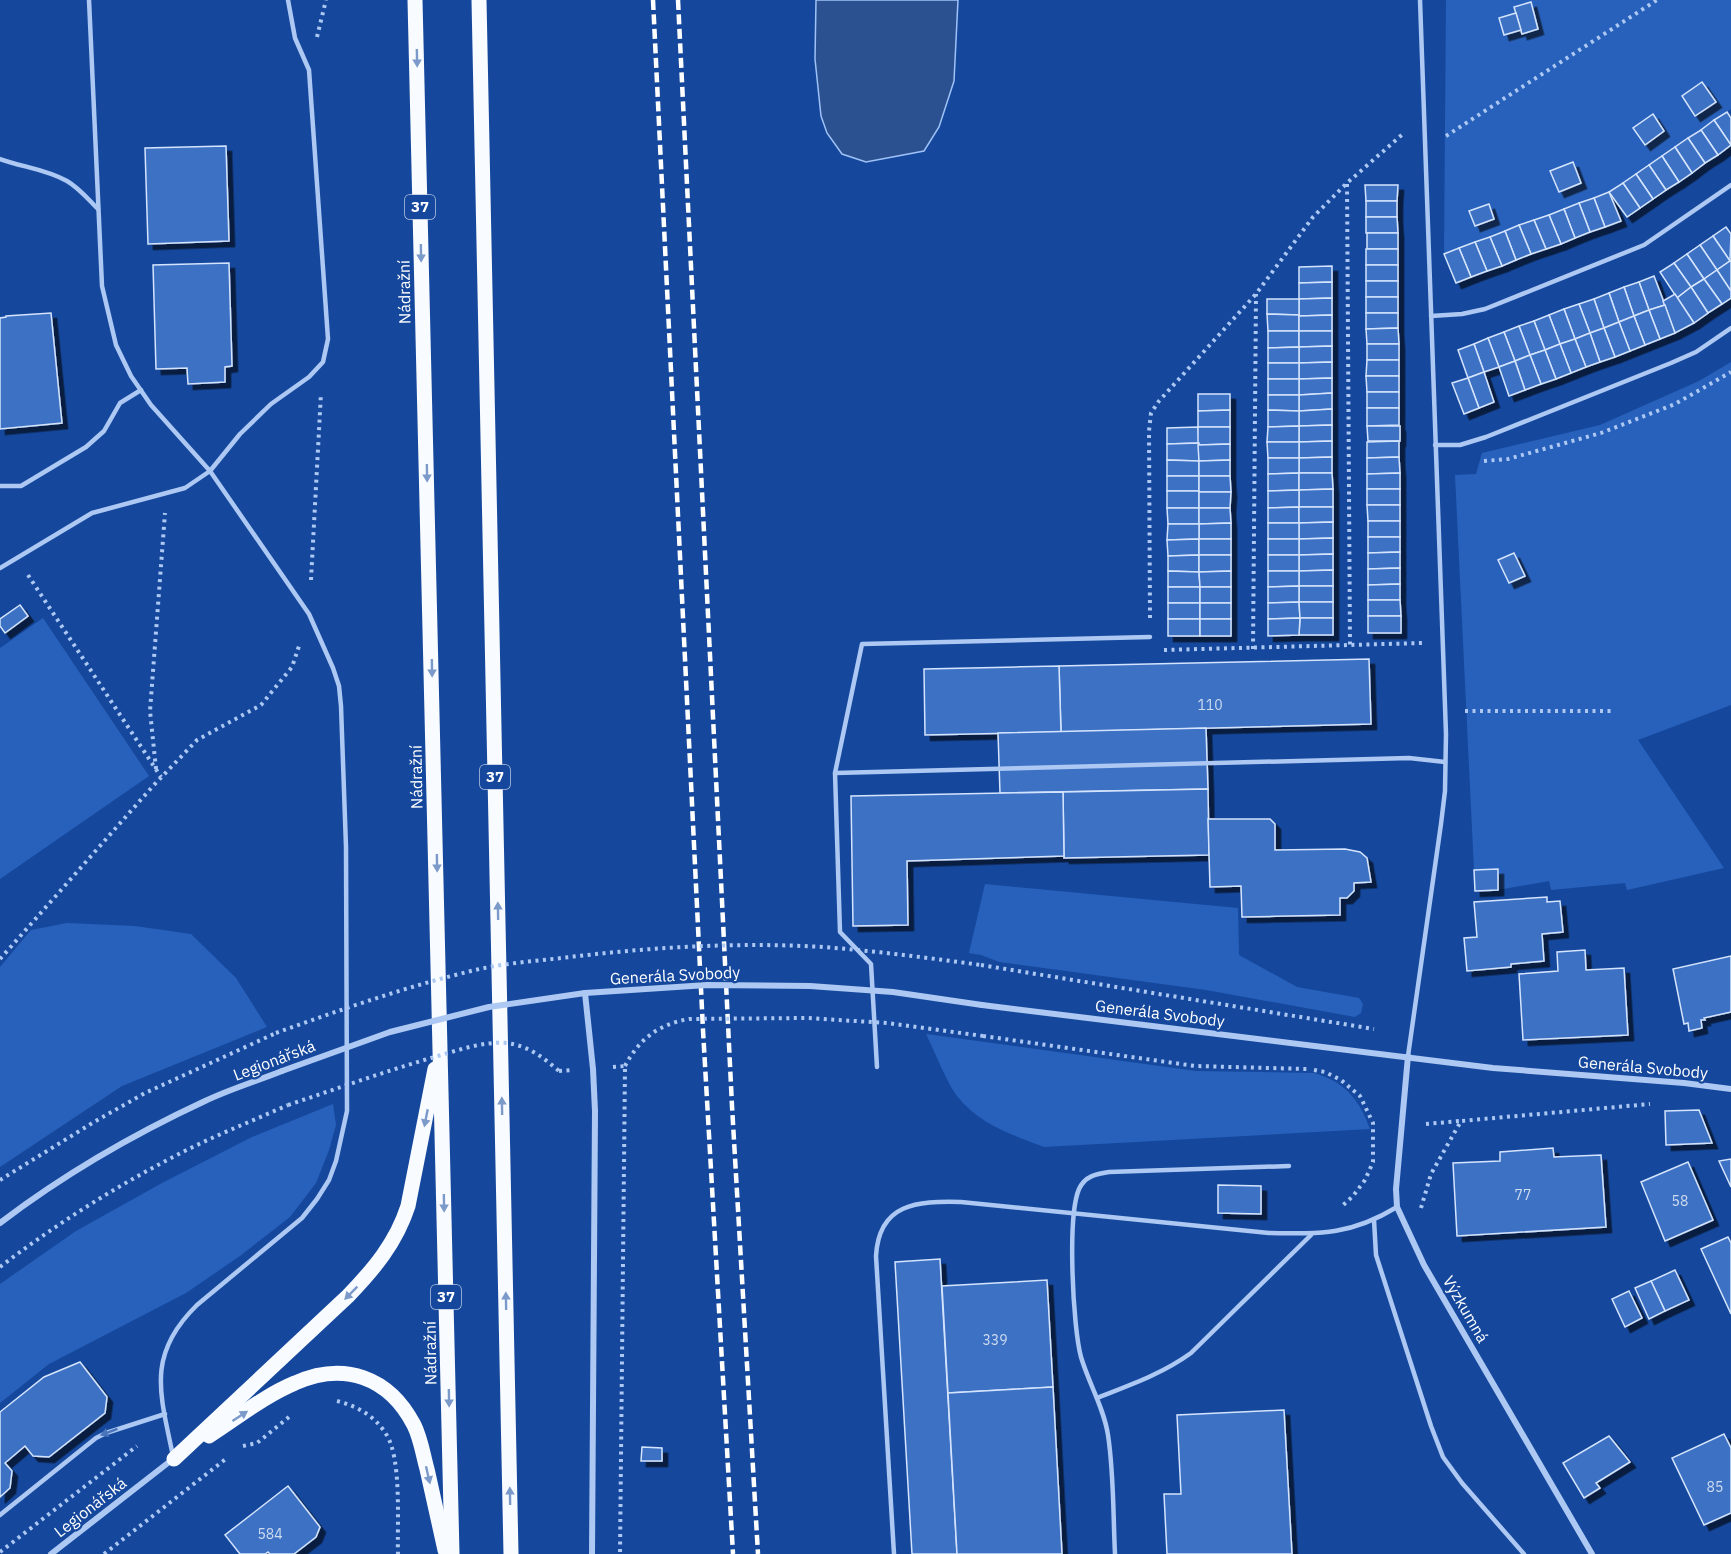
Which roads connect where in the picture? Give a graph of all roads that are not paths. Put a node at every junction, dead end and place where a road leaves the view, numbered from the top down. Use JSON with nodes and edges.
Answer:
{"nodes":[{"id":1,"x":88,"y":0,"type":"edge"},
{"id":2,"x":288,"y":0,"type":"edge"},
{"id":3,"x":415,"y":0,"type":"edge"},
{"id":4,"x":479,"y":0,"type":"edge"},
{"id":5,"x":1420,"y":0,"type":"edge"},
{"id":6,"x":0,"y":159,"type":"edge"},
{"id":7,"x":1731,"y":185,"type":"edge"},
{"id":8,"x":98,"y":209,"type":"junction"},
{"id":9,"x":1431,"y":316,"type":"junction"},
{"id":10,"x":1731,"y":328,"type":"edge"},
{"id":11,"x":141,"y":390,"type":"junction"},
{"id":12,"x":1435,"y":445,"type":"junction"},
{"id":13,"x":210,"y":471,"type":"junction"},
{"id":14,"x":0,"y":486,"type":"edge"},
{"id":15,"x":0,"y":568,"type":"edge"},
{"id":16,"x":1150,"y":637,"type":"road end"},
{"id":17,"x":1445,"y":762,"type":"junction"},
{"id":18,"x":835,"y":773,"type":"junction"},
{"id":19,"x":585,"y":993,"type":"junction"},
{"id":20,"x":441,"y":1040,"type":"junction"},
{"id":21,"x":1408,"y":1056,"type":"junction"},
{"id":22,"x":877,"y":1067,"type":"dead end"},
{"id":23,"x":1731,"y":1089,"type":"edge"},
{"id":24,"x":1289,"y":1166,"type":"dead end"},
{"id":25,"x":1397,"y":1207,"type":"junction"},
{"id":26,"x":1075,"y":1214,"type":"junction"},
{"id":27,"x":1374,"y":1220,"type":"junction"},
{"id":28,"x":0,"y":1223,"type":"edge"},
{"id":29,"x":1312,"y":1234,"type":"junction"},
{"id":30,"x":1097,"y":1398,"type":"junction"},
{"id":31,"x":165,"y":1414,"type":"junction"},
{"id":32,"x":174,"y":1459,"type":"junction"},
{"id":33,"x":0,"y":1515,"type":"edge"},
{"id":34,"x":51,"y":1554,"type":"edge"},
{"id":35,"x":446,"y":1554,"type":"edge"},
{"id":36,"x":452,"y":1554,"type":"edge"},
{"id":37,"x":511,"y":1554,"type":"edge"},
{"id":38,"x":591,"y":1554,"type":"edge"},
{"id":39,"x":894,"y":1554,"type":"edge"},
{"id":40,"x":1115,"y":1554,"type":"edge"},
{"id":41,"x":1524,"y":1554,"type":"edge"},
{"id":42,"x":1592,"y":1554,"type":"edge"}],
"edges":[{"from":1,"to":8,"type":"lane"},
{"from":2,"to":13,"type":"lane"},
{"from":3,"to":20,"type":"main road","name":"Nádražní","number":"37","one_way":true},
{"from":37,"to":4,"type":"main road","number":"37","one_way":true},
{"from":5,"to":9,"type":"lane"},
{"from":6,"to":8,"type":"lane"},
{"from":7,"to":9,"type":"lane"},
{"from":8,"to":11,"type":"lane"},
{"from":9,"to":12,"type":"lane"},
{"from":10,"to":12,"type":"lane"},
{"from":11,"to":13,"type":"lane"},
{"from":11,"to":14,"type":"lane"},
{"from":12,"to":17,"type":"lane"},
{"from":13,"to":15,"type":"lane"},
{"from":13,"to":31,"type":"lane"},
{"from":16,"to":18,"type":"lane"},
{"from":17,"to":18,"type":"lane"},
{"from":17,"to":21,"type":"lane"},
{"from":18,"to":22,"type":"lane"},
{"from":19,"to":21,"type":"street","name":"Generála Svobody","bridge":true},
{"from":19,"to":28,"type":"street","name":"Legionářská","bridge":true},
{"from":19,"to":38,"type":"street"},
{"from":20,"to":32,"type":"main road","one_way":true},
{"from":20,"to":36,"type":"main road","name":"Nádražní","number":"37","one_way":true},
{"from":21,"to":23,"type":"street","name":"Generála Svobody"},
{"from":21,"to":25,"type":"street","name":"Výzkumná"},
{"from":24,"to":26,"type":"lane"},
{"from":25,"to":27,"type":"lane"},
{"from":25,"to":42,"type":"street","name":"Výzkumná"},
{"from":26,"to":29,"type":"lane"},
{"from":26,"to":30,"type":"lane"},
{"from":26,"to":39,"type":"lane"},
{"from":27,"to":29,"type":"lane"},
{"from":27,"to":41,"type":"lane"},
{"from":29,"to":30,"type":"lane"},
{"from":30,"to":40,"type":"lane"},
{"from":31,"to":32,"type":"lane"},
{"from":31,"to":33,"type":"lane","one_way":true},
{"from":32,"to":34,"type":"street","name":"Legionářská"},
{"from":32,"to":35,"type":"main road","one_way":true}]}
